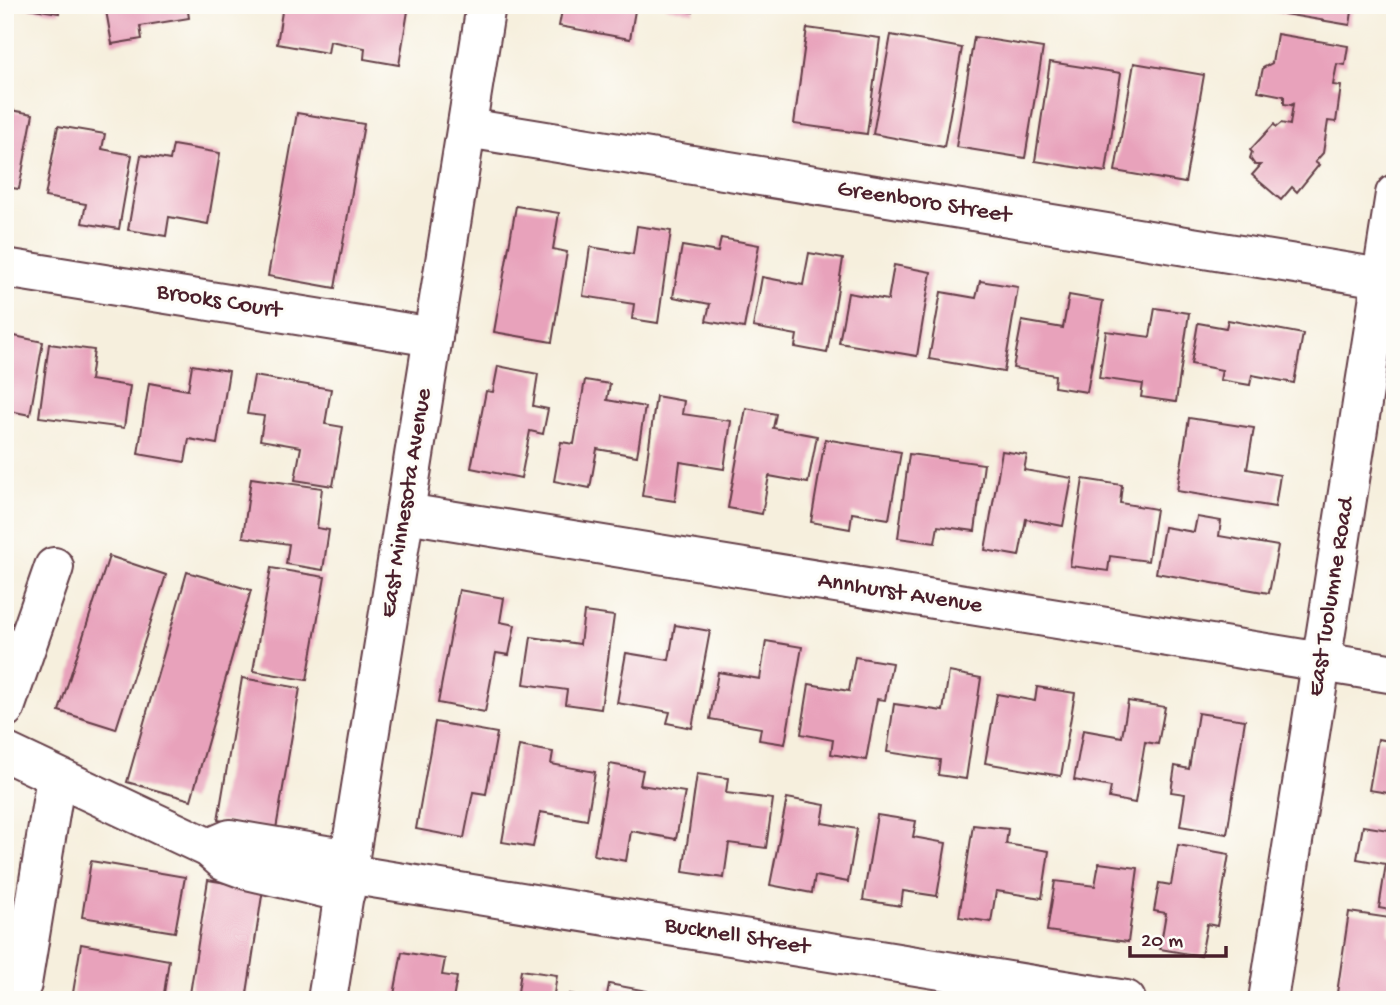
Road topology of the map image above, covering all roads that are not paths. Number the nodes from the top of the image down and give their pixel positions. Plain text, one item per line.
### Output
1 (486, 5) edge
2 (467, 128) junction
3 (1395, 194) edge
4 (5, 268) edge
5 (1381, 278) junction
6 (433, 337) junction
7 (406, 513) junction
8 (54, 567) dead end
9 (1322, 664) junction
10 (1395, 674) edge
11 (5, 708) edge
12 (5, 752) edge
13 (56, 777) junction
14 (348, 875) junction
15 (22, 984) dead end
16 (327, 1000) edge
17 (1126, 1000) edge
18 (1268, 1000) edge

1 - 2 street, East Minnesota Avenue
2 - 5 street, Greenboro Street
2 - 6 street, East Minnesota Avenue
3 - 5 street, East Tuolumne Road
4 - 6 street, Brooks Court
5 - 9 street, East Tuolumne Road
6 - 7 street, East Minnesota Avenue
7 - 9 street, Annhurst Avenue
7 - 14 street, East Minnesota Avenue
8 - 11 street
9 - 10 street, Annhurst Avenue
9 - 18 street, East Tuolumne Road
12 - 13 street, Bucknell Street
13 - 14 street, Bucknell Street
13 - 15 street
14 - 16 street, East Minnesota Avenue
14 - 17 street, Bucknell Street

